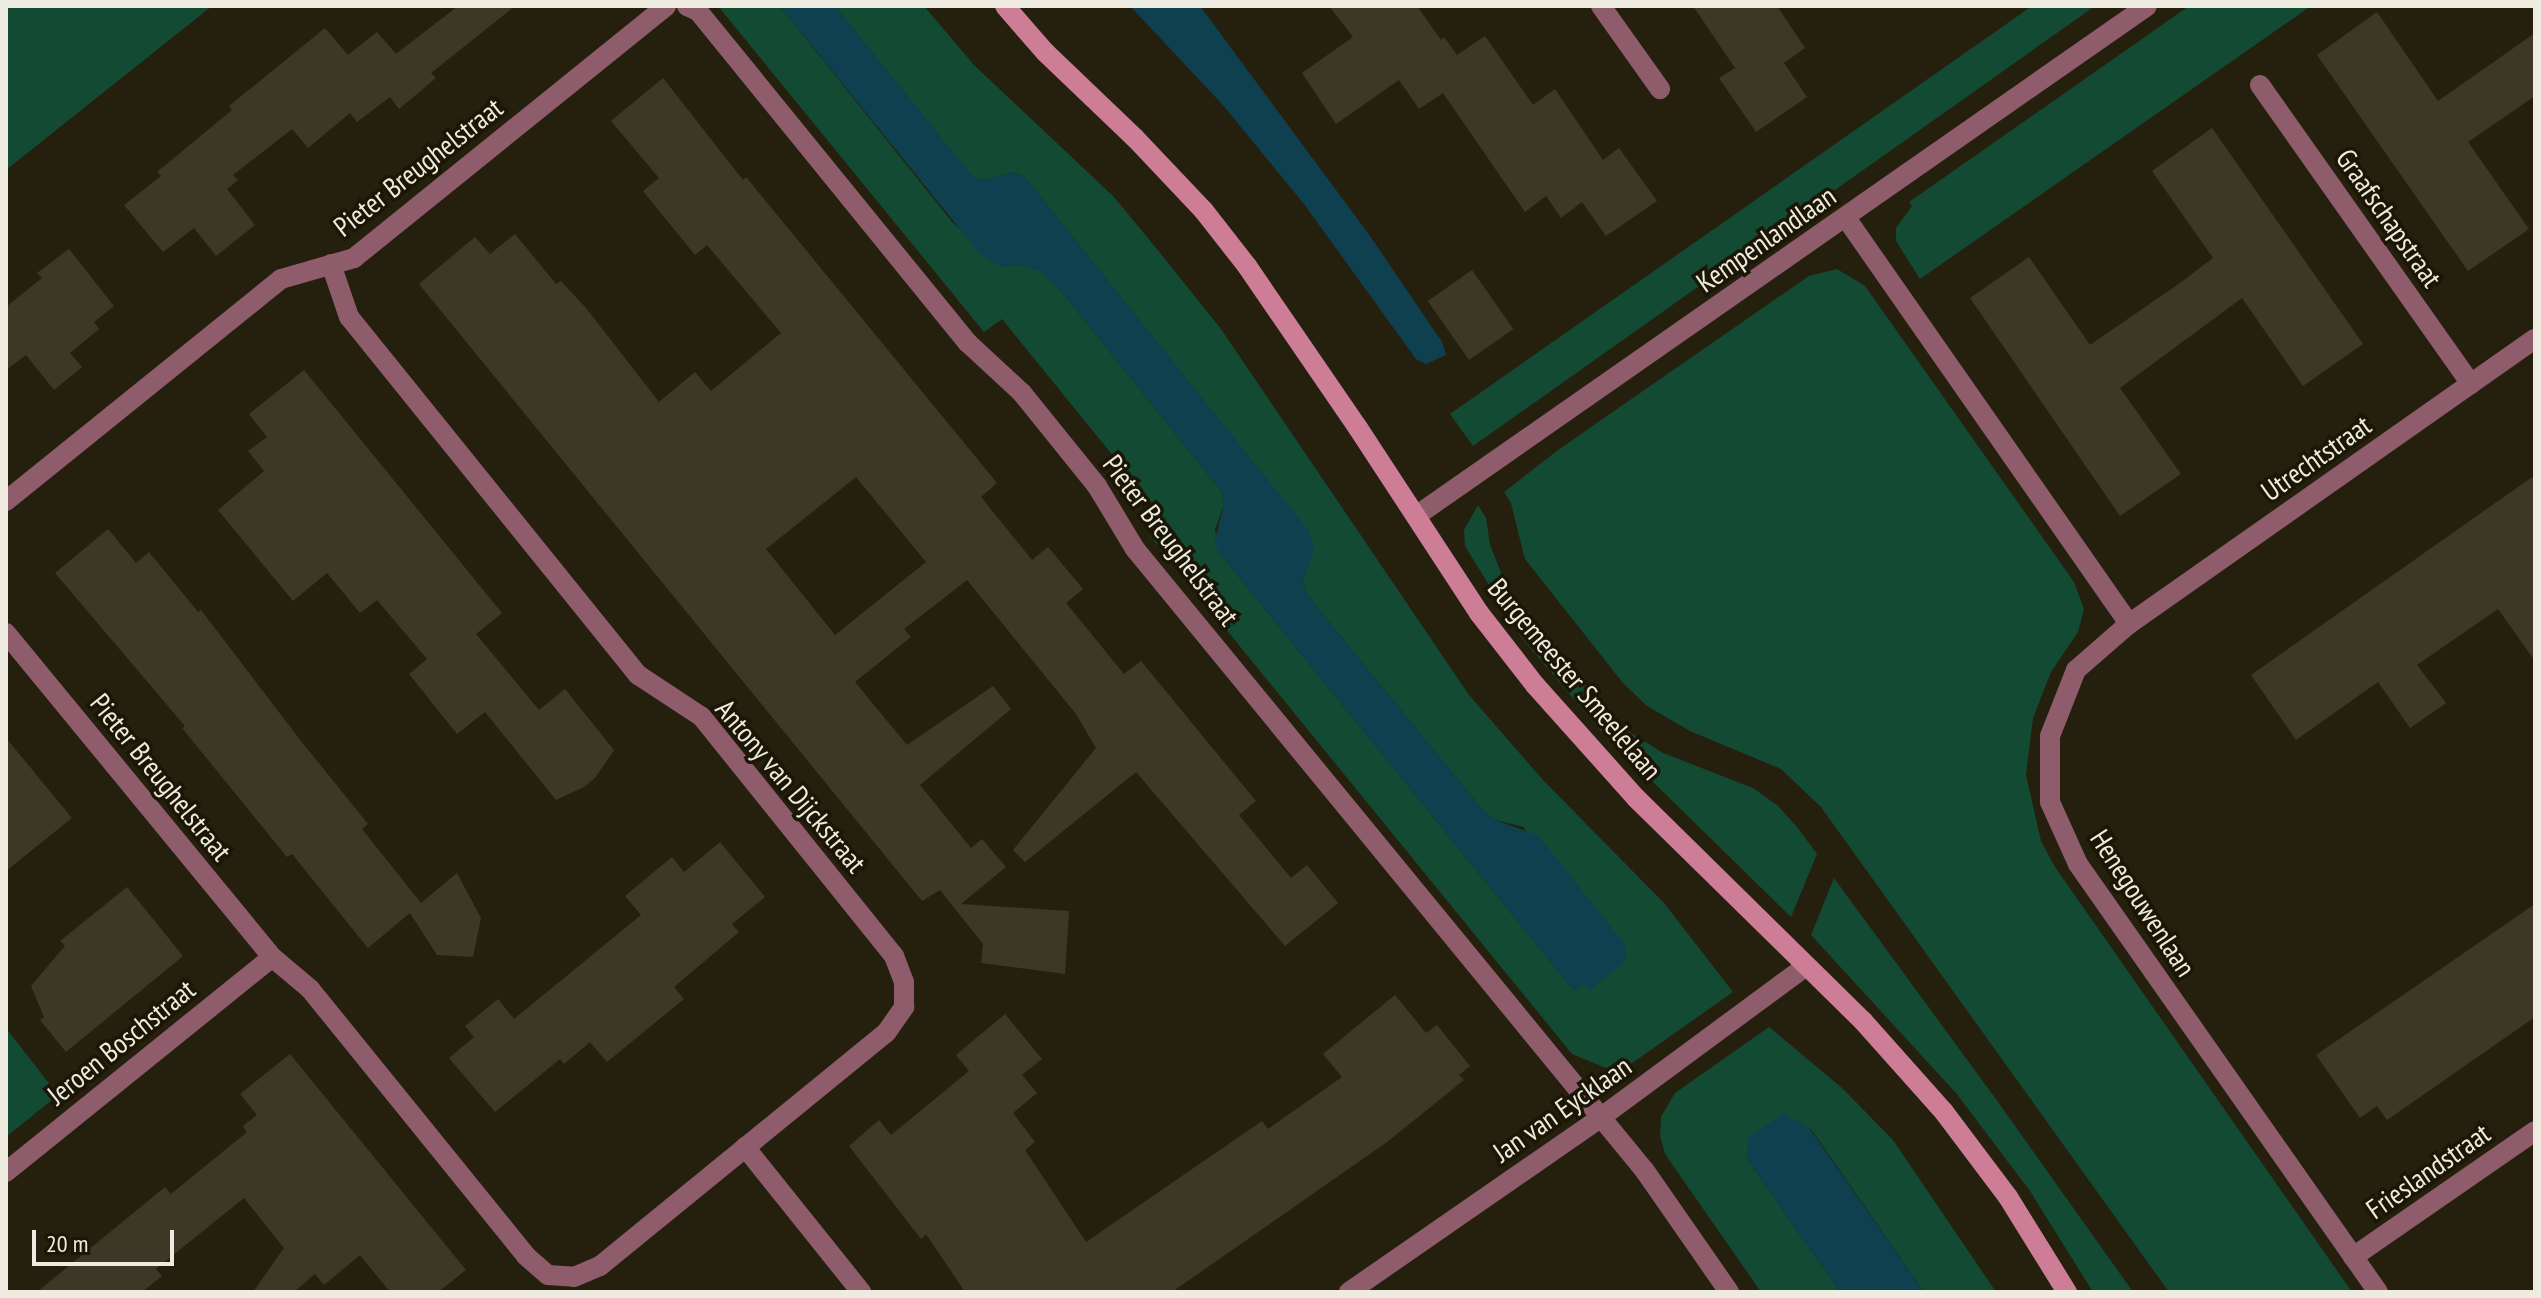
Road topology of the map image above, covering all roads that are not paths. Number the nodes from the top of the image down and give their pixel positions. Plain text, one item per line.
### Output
1 (666, 6) edge
2 (687, 6) edge
3 (1005, 6) edge
4 (1601, 6) edge
5 (2147, 6) edge
6 (2260, 85) dead end
7 (1660, 89) dead end
8 (1846, 218) junction
9 (331, 264) junction
10 (2535, 339) edge
11 (2471, 384) junction
12 (6, 501) edge
13 (1416, 516) junction
14 (2129, 624) junction
15 (6, 633) edge
16 (272, 957) junction
17 (1805, 967) junction
18 (1600, 1118) junction
19 (2535, 1131) edge
20 (745, 1147) junction
21 (6, 1172) edge
22 (2353, 1257) junction
23 (861, 1292) edge
24 (1349, 1292) edge
25 (1729, 1292) edge
26 (2067, 1292) edge
27 (2378, 1292) edge

1 - 9 street, Pieter Breughelstraat
2 - 18 street, Pieter Breughelstraat
3 - 13 street, Burgemeester Smeelelaan
4 - 7 street
5 - 8 street, Kempenlandlaan
6 - 11 street, Graafschapstraat
8 - 13 street, Kempenlandlaan
8 - 14 street
9 - 12 street, Pieter Breughelstraat
9 - 20 street, Antony van Dijckstraat
10 - 11 street, Utrechtstraat
11 - 14 street, Utrechtstraat
13 - 17 street, Burgemeester Smeelelaan
14 - 22 street, Henegouwenlaan
15 - 16 street, Pieter Breughelstraat
16 - 20 street, Antony van Dijckstraat
16 - 21 street, Jeroen Boschstraat
17 - 18 street, Jan van Eycklaan
17 - 26 street, Burgemeester Smeelelaan
18 - 24 street, Jan van Eycklaan
18 - 25 street, Pieter Breughelstraat
19 - 22 street, Frieslandstraat
20 - 23 street
22 - 27 street, Henegouwenlaan

